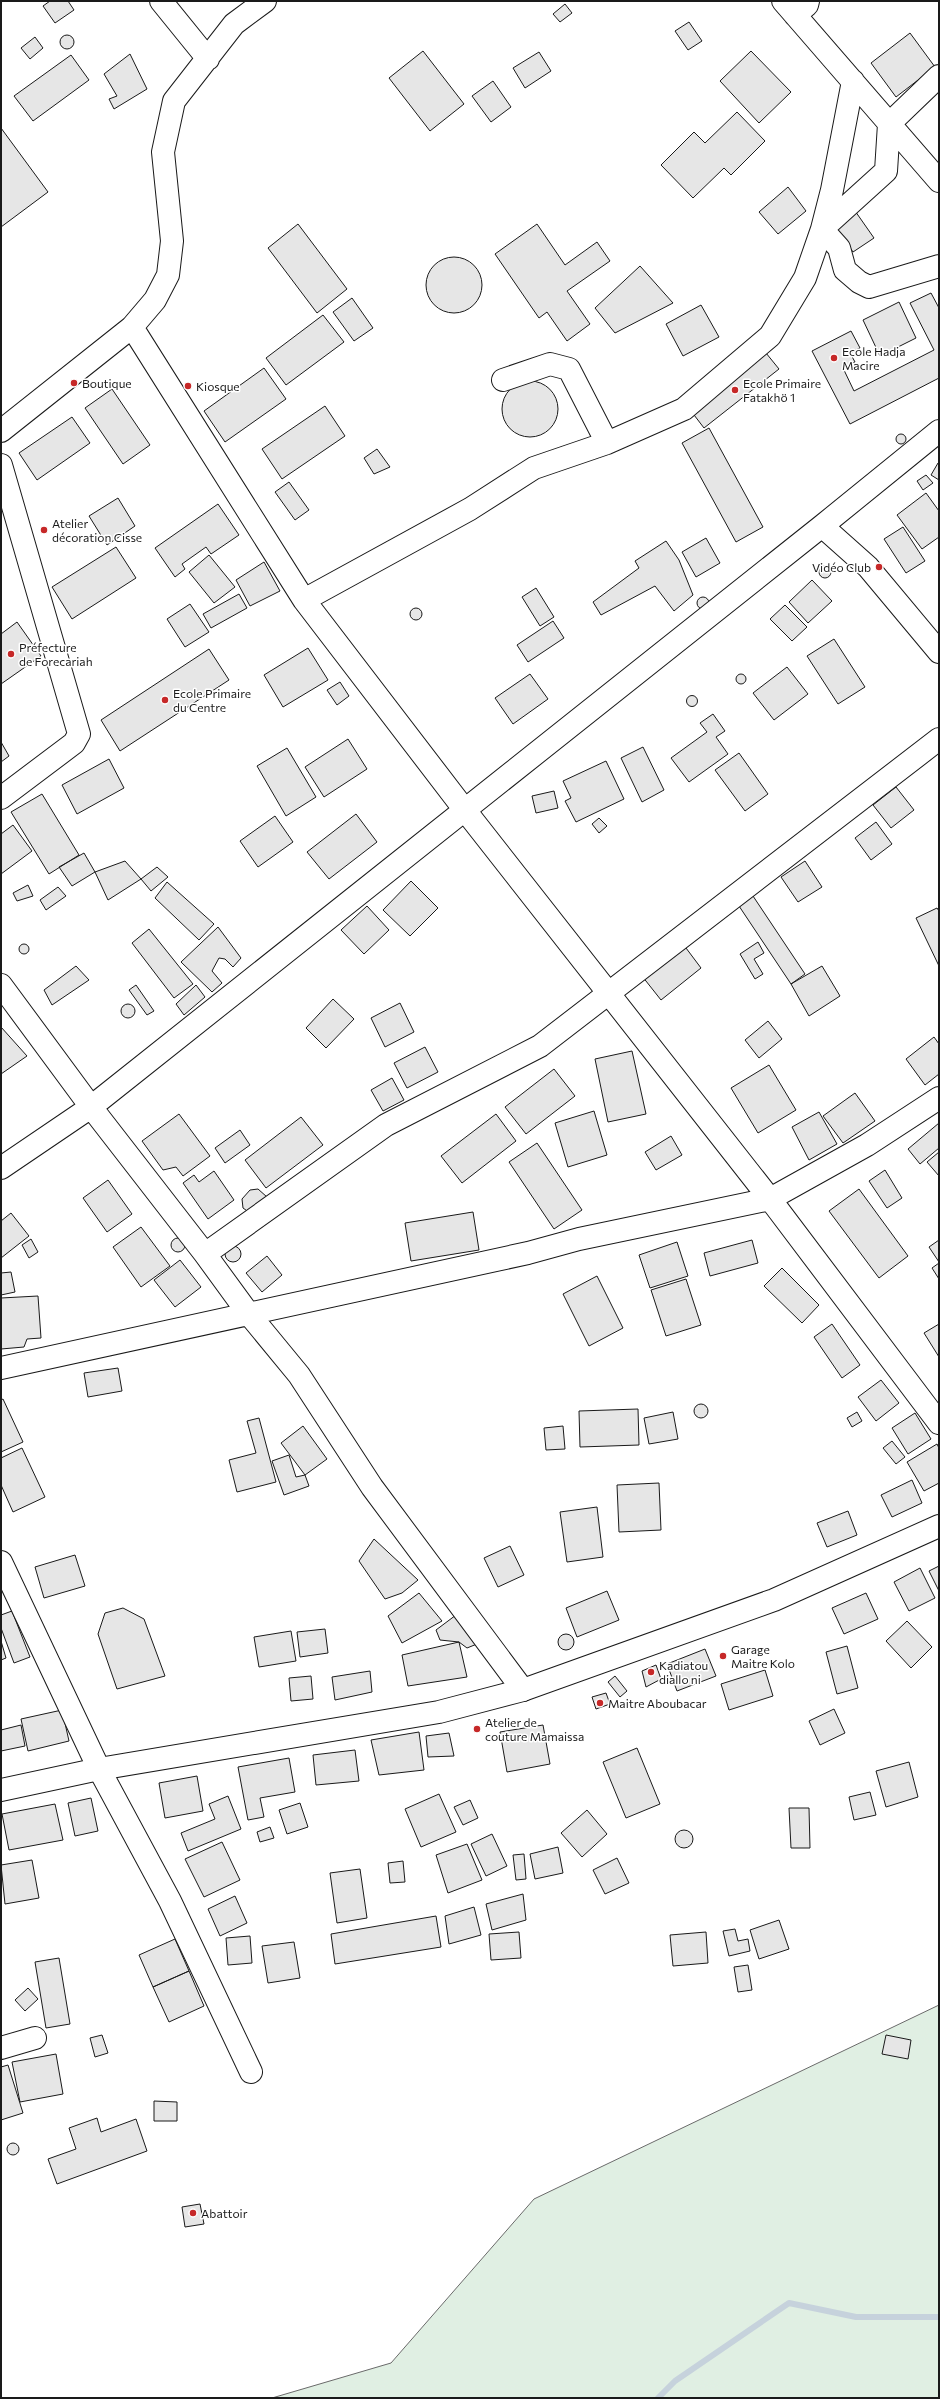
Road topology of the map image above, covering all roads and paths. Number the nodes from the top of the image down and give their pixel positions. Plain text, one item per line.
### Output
1 (161, 1) edge
2 (265, 1) edge
3 (795, 6) edge
4 (208, 59) junction
5 (939, 76) edge
6 (853, 82) junction
7 (889, 124) junction
8 (939, 181) edge
9 (822, 229) junction
10 (939, 266) edge
11 (132, 327) junction
12 (503, 380) dead end
13 (1, 431) edge
14 (939, 431) edge
15 (608, 443) junction
16 (1, 465) edge
17 (822, 526) junction
18 (304, 600) junction
19 (939, 652) edge
20 (939, 739) edge
21 (1, 798) edge
22 (464, 809) junction
23 (1, 985) edge
24 (609, 991) junction
25 (939, 1098) edge
26 (90, 1107) junction
27 (1, 1168) edge
28 (770, 1199) junction
29 (205, 1254) junction
30 (248, 1313) junction
31 (1, 1368) edge
32 (939, 1423) edge
33 (939, 1526) edge
34 (1, 1562) edge
35 (523, 1690) junction
36 (98, 1769) junction
37 (1, 1790) edge
38 (35, 2038) dead end
39 (1, 2048) edge
40 (251, 2072) dead end

1 - 4 main road
2 - 4 main road
3 - 6 main road
4 - 11 main road
5 - 7 main road
6 - 7 main road
6 - 9 main road
7 - 8 main road
7 - 9 main road
9 - 10 main road
9 - 15 main road
11 - 13 main road
11 - 18 main road
12 - 15 main road
14 - 17 main road
15 - 18 main road
16 - 21 main road
17 - 19 main road
17 - 22 main road
18 - 22 main road
20 - 24 main road
22 - 24 main road
22 - 26 main road
23 - 26 main road
24 - 28 main road
24 - 29 main road
25 - 28 main road
26 - 27 main road
26 - 29 main road
28 - 30 main road
28 - 32 main road
29 - 30 main road
30 - 31 main road
30 - 35 main road
33 - 35 main road
34 - 36 main road
35 - 36 main road
36 - 37 main road
36 - 40 main road
38 - 39 main road

